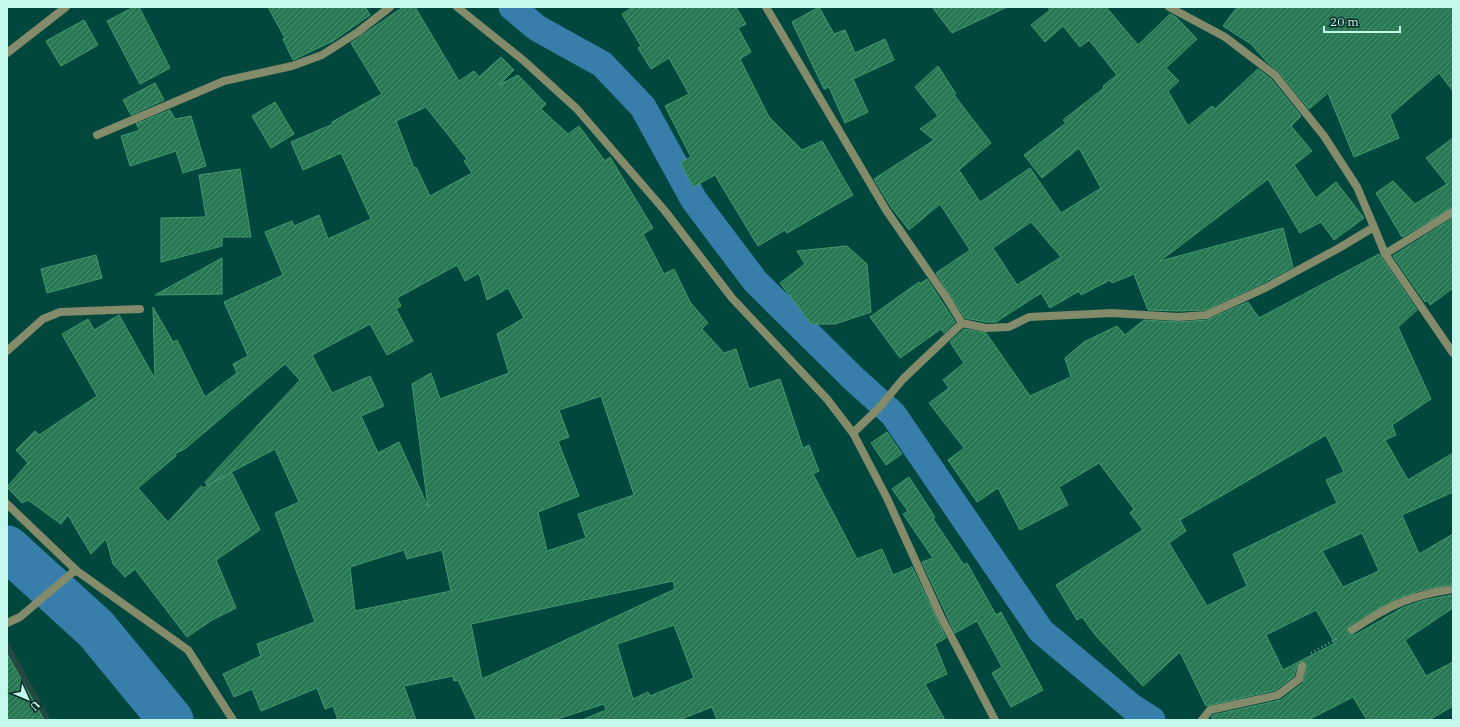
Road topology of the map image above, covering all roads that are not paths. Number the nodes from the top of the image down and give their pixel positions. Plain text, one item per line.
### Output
1 (66, 7) edge
2 (390, 7) edge
3 (457, 7) edge
4 (766, 7) edge
5 (1169, 7) edge
6 (7, 53) edge
7 (97, 135) dead end
8 (1453, 212) edge
9 (1374, 227) junction
10 (1384, 254) junction
11 (140, 309) dead end
12 (962, 323) junction
13 (7, 351) edge
14 (1453, 353) edge
15 (853, 433) junction
16 (7, 504) edge
17 (75, 572) junction
18 (1453, 589) edge
19 (7, 623) edge
20 (1352, 630) road end
21 (1302, 666) road end
22 (233, 720) edge
23 (995, 720) edge
24 (1202, 720) edge

1 - 6 street
2 - 7 street
3 - 15 street
4 - 12 street
5 - 9 street
8 - 10 street
9 - 10 street
9 - 12 street
10 - 14 street
11 - 13 street
12 - 15 street
15 - 23 street
16 - 17 street
17 - 19 street
17 - 22 street
18 - 20 street
21 - 24 street

